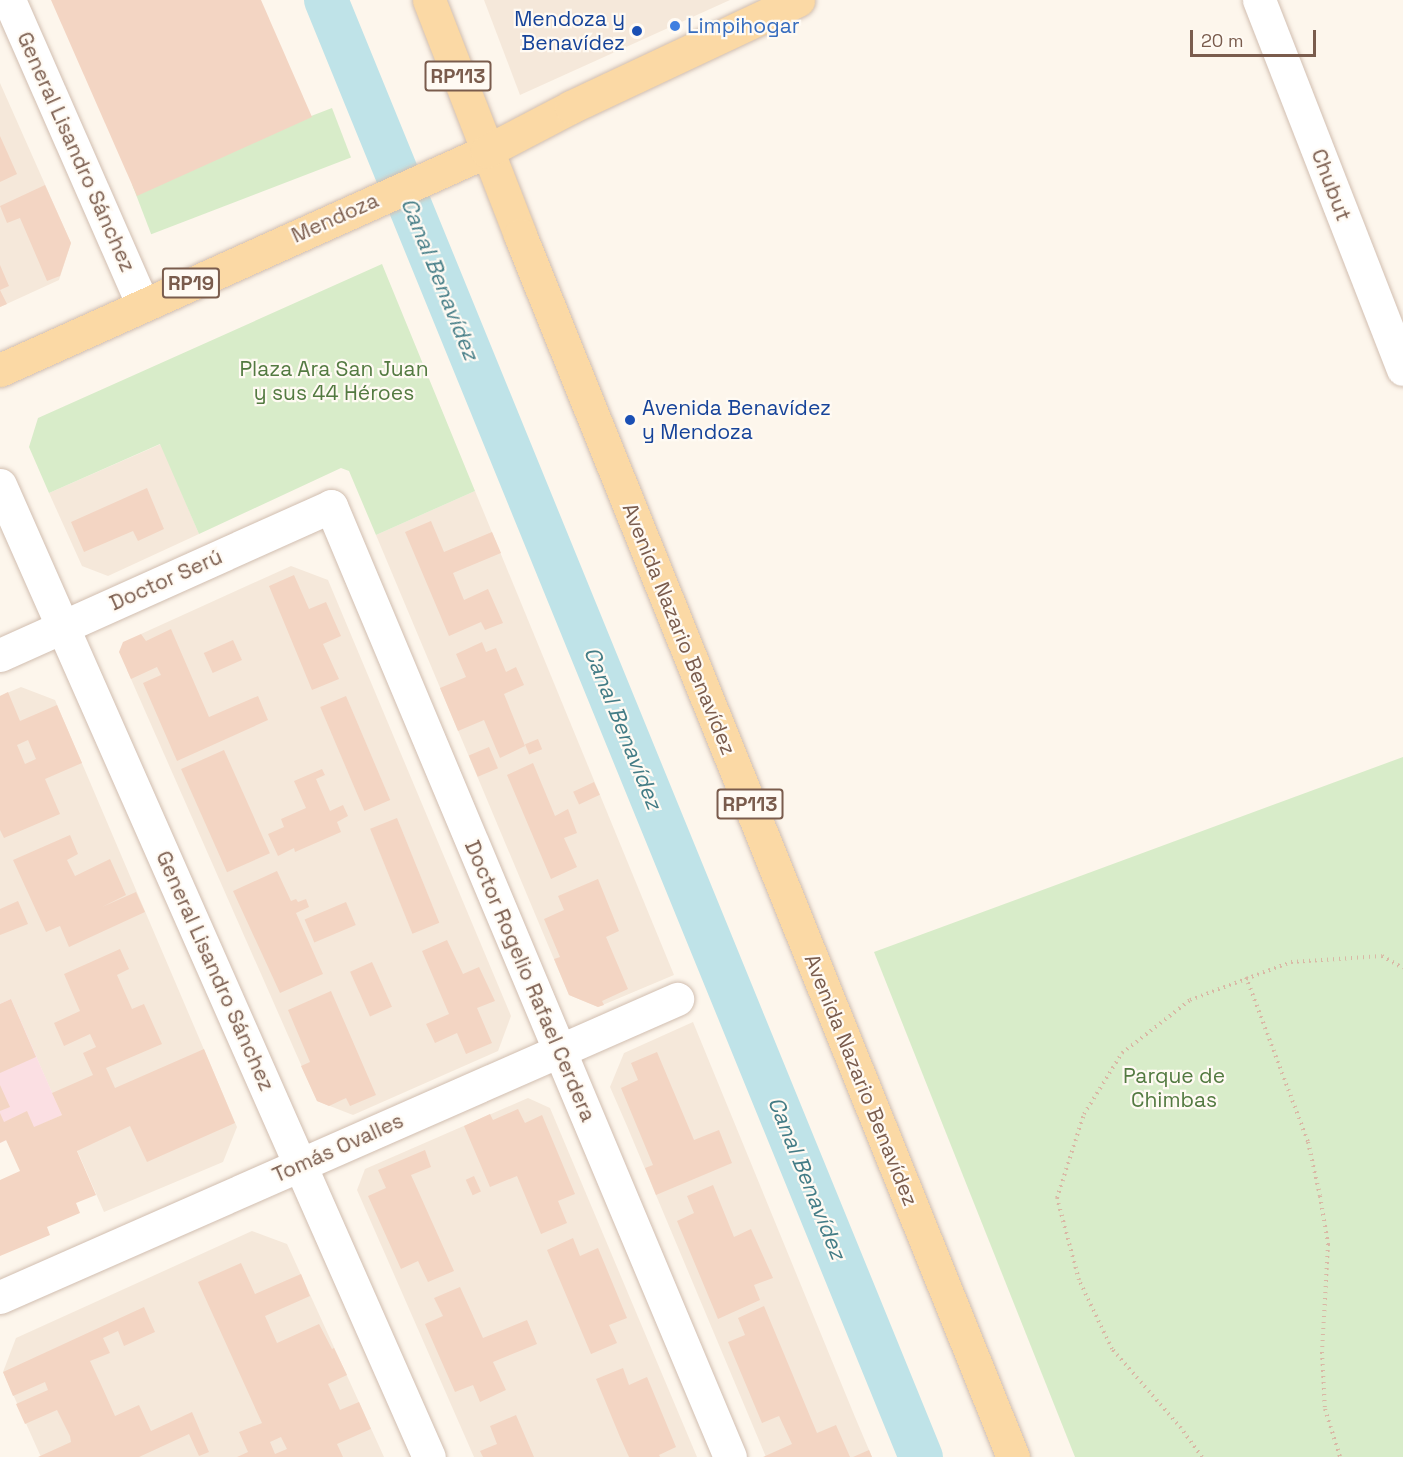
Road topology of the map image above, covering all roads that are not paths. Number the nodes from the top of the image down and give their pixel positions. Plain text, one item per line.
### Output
1 (9, 0) edge
2 (429, 0) edge
3 (798, 0) edge
4 (1259, 0) edge
5 (487, 152) junction
6 (143, 305) junction
7 (1403, 369) edge
8 (0, 370) edge
9 (0, 485) edge
10 (331, 506) joint
11 (63, 627) junction
12 (0, 655) edge
13 (677, 999) dead end
14 (560, 1051) junction
15 (300, 1165) junction
16 (0, 1297) edge
17 (429, 1457) edge
18 (730, 1457) edge
19 (1013, 1457) edge

1 - 6 street, General Lisandro Sánchez
2 - 5 main road, Avenida Nazario Benavídez / RP113
3 - 5 main road, Mendoza / RP19
4 - 7 street, Chubut
5 - 6 main road, Mendoza / RP19
5 - 19 main road, Avenida Nazario Benavídez / RP113
6 - 8 main road, Mendoza / RP19
9 - 11 street, General Lisandro Sánchez
10 - 11 street, Doctor Serú
10 - 14 street, Doctor Rogelio Rafael Cerdera
11 - 12 street, Doctor Serú
11 - 15 street, General Lisandro Sánchez
13 - 14 street, Tomás Ovalles
14 - 15 street, Tomás Ovalles
14 - 18 street, Doctor Rogelio Rafael Cerdera
15 - 16 street, Tomás Ovalles
15 - 17 street, General Lisandro Sánchez

